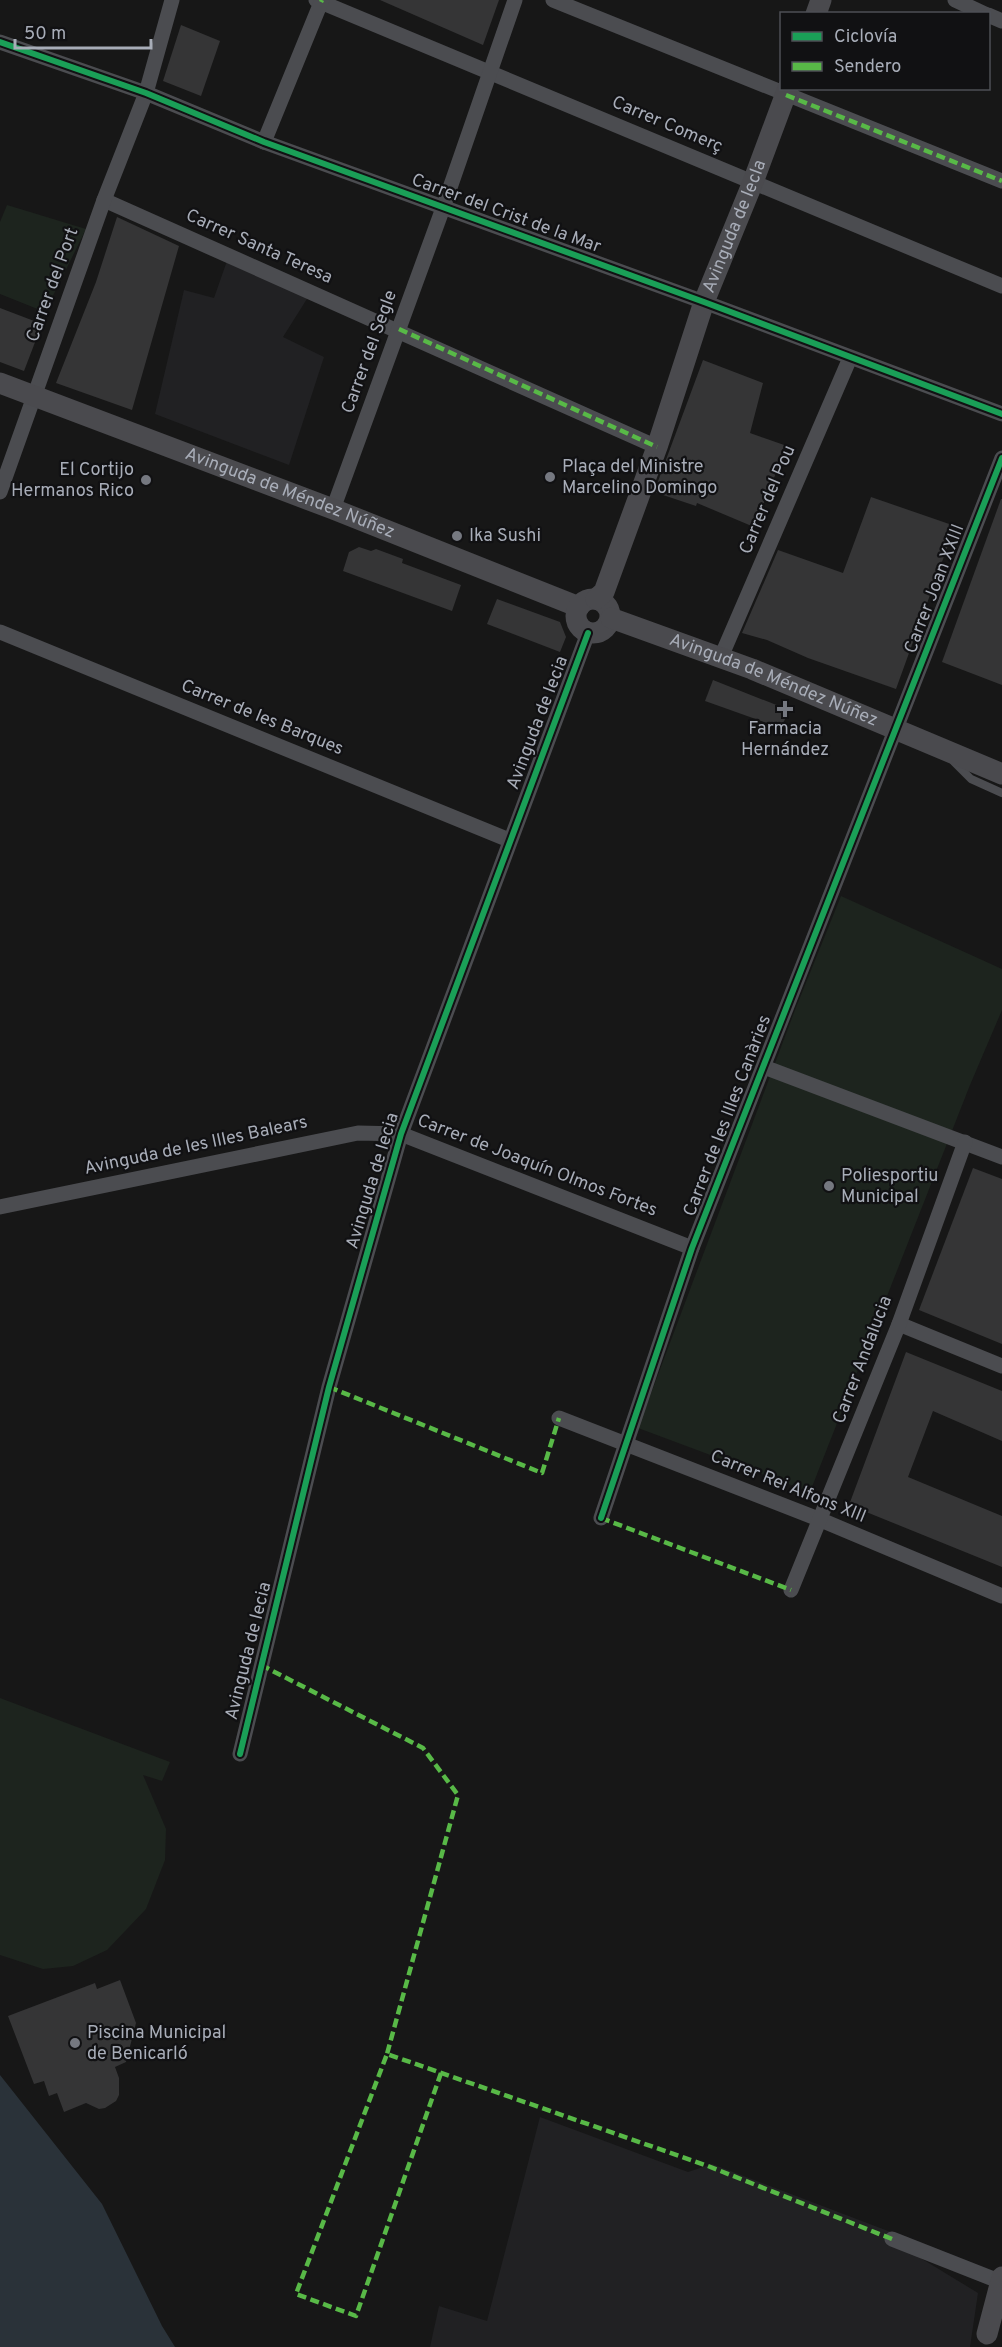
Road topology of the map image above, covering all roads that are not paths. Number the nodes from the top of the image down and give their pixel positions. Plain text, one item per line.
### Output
1 (171, 0) edge
2 (515, 0) edge
3 (553, 0) edge
4 (955, 0) edge
5 (320, 1) edge
6 (982, 12) edge
7 (0, 42) edge
8 (489, 72) junction
9 (780, 89) edge
10 (787, 92) edge
11 (146, 93) junction
12 (264, 142) junction
13 (1002, 181) edge
14 (753, 182) junction
15 (104, 200) junction
16 (443, 208) junction
17 (1002, 286) edge
18 (704, 302) junction
19 (399, 329) junction
20 (850, 358) junction
21 (0, 383) edge
22 (34, 395) junction
23 (1002, 414) edge
24 (657, 447) junction
25 (1002, 458) edge
26 (0, 492) edge
27 (333, 509) junction
28 (587, 603) junction
29 (611, 618) junction
30 (0, 632) edge
31 (588, 633) junction
32 (721, 657) junction
33 (896, 730) junction
34 (946, 751) junction
35 (1002, 774) edge
36 (1002, 793) edge
37 (509, 840) junction
38 (764, 1067) junction
39 (401, 1134) junction
40 (965, 1142) junction
41 (1002, 1157) edge
42 (0, 1207) edge
43 (692, 1248) junction
44 (899, 1324) junction
45 (1002, 1366) edge
46 (559, 1418) dead end
47 (627, 1444) junction
48 (601, 1518) dead end
49 (821, 1520) junction
50 (791, 1590) dead end
51 (1002, 1596) edge
52 (240, 1754) dead end
53 (892, 2239) dead end
54 (1002, 2280) edge
55 (990, 2334) edge

1 - 11 street, Carrer del Port
2 - 8 street, Carrer del Segle
3 - 9 street
4 - 6 street
5 - 8 street, Carrer Comerç
5 - 12 street
7 - 11 street, Carrer del Crist de la Mar
8 - 14 street, Carrer Comerç
8 - 16 street, Carrer del Segle
10 - 13 street
10 - 14 street, Avinguda de lecla
11 - 12 street, Carrer del Crist de la Mar
11 - 15 street, Carrer del Port
12 - 16 street, Carrer del Crist de la Mar
14 - 17 street, Carrer Comerç
14 - 18 street, Avinguda de lecla
15 - 19 street, Carrer Santa Teresa
15 - 22 street, Carrer del Port
16 - 18 street, Carrer del Crist de la Mar
16 - 19 street, Carrer del Segle
18 - 20 street, Carrer del Crist de la Mar
18 - 24 street, Avinguda de lecla
19 - 24 street
19 - 27 street, Carrer del Segle
20 - 23 street, Carrer del Crist de la Mar
20 - 32 street, Carrer del Pou
21 - 22 street, Avinguda de Méndez Núñez
22 - 26 street, Carrer del Port
22 - 27 street, Avinguda de Méndez Núñez
24 - 28 street, Avinguda de lecla
25 - 33 street, Carrer Joan XXIII
27 - 28 street, Avinguda de Méndez Núñez
28 - 29 street
28 - 31 street
29 - 31 street
29 - 32 street, Avinguda de Méndez Núñez
30 - 37 street, Carrer de les Barques
31 - 37 street, Avinguda de lecia
32 - 33 street, Avinguda de Méndez Núñez
33 - 34 street, Avinguda de Méndez Núñez
33 - 38 street, Carrer de les Illes Canàries
34 - 35 street, Avinguda de Méndez Núñez
34 - 36 lane
37 - 39 street, Avinguda de lecia
38 - 40 street
38 - 43 street, Carrer de les Illes Canàries
39 - 42 street, Avinguda de les Illes Balears
39 - 43 street, Carrer de Joaquín Olmos Fortes
39 - 52 street, Avinguda de lecia
40 - 41 street
40 - 44 street, Carrer Andalucia
43 - 47 street, Carrer de les Illes Canàries
44 - 45 street
44 - 49 street, Carrer Andalucia
46 - 47 street, Carrer Rei Alfons XIII
47 - 48 street, Carrer de les Illes Canàries
47 - 49 street, Carrer Rei Alfons XIII
49 - 50 street, Carrer Andalucia
49 - 51 street, Carrer Rei Alfons XIII
53 - 54 street
54 - 55 street

